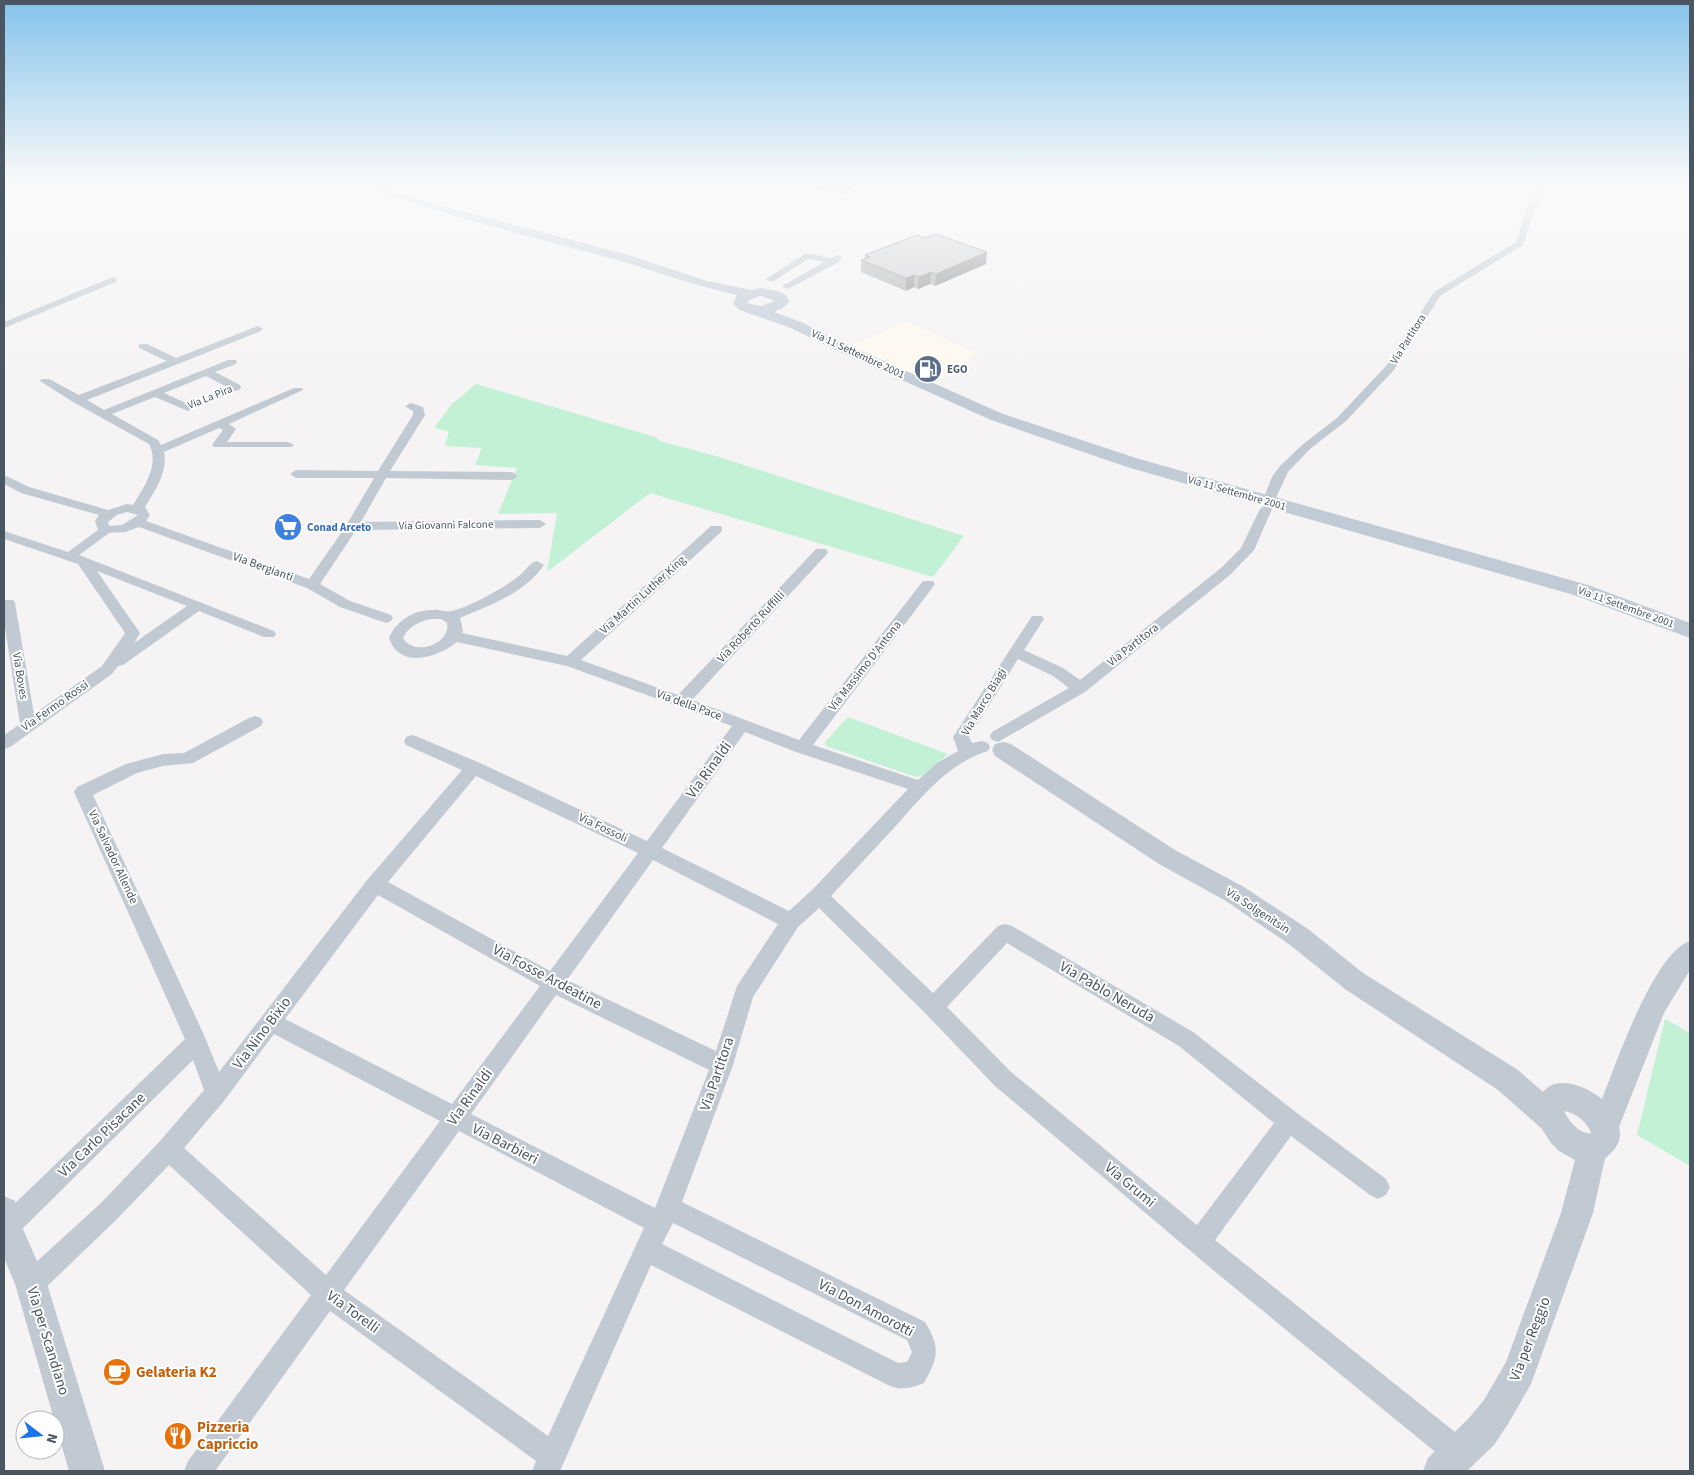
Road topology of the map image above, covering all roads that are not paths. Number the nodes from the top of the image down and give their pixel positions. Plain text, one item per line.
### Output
1 (601, 252) edge
2 (1507, 252) edge
3 (784, 271) junction
4 (801, 277) junction
5 (771, 279) dead end
6 (113, 280) dead end
7 (777, 295) junction
8 (746, 297) junction
9 (755, 310) junction
10 (4, 325) edge
11 (796, 325) junction
12 (258, 329) dead end
13 (143, 346) dead end
14 (175, 361) junction
15 (232, 362) dead end
16 (206, 372) junction
17 (44, 381) dead end
18 (298, 390) dead end
19 (156, 392) junction
20 (77, 400) junction
21 (411, 406) dead end
22 (103, 414) junction
23 (219, 424) junction
24 (288, 445) dead end
25 (160, 450) junction
26 (296, 474) dead end
27 (382, 475) junction
28 (512, 476) dead end
29 (4, 479) edge
30 (1267, 506) junction
31 (138, 508) junction
32 (108, 514) junction
33 (138, 522) junction
34 (540, 524) dead end
35 (352, 526) junction
36 (107, 529) junction
37 (716, 529) dead end
38 (4, 535) edge
39 (821, 552) dead end
40 (77, 558) junction
41 (537, 565) dead end
42 (928, 584) dead end
43 (312, 585) junction
44 (4, 604) edge
45 (198, 605) junction
46 (450, 618) junction
47 (1037, 619) dead end
48 (409, 622) junction
49 (1690, 631) edge
50 (269, 634) dead end
51 (454, 636) junction
52 (1015, 652) junction
53 (570, 662) junction
54 (107, 670) junction
55 (1080, 688) junction
56 (681, 702) junction
57 (255, 722) dead end
58 (28, 724) junction
59 (742, 724) junction
60 (412, 741) dead end
61 (4, 743) edge
62 (987, 747) junction
63 (802, 748) junction
64 (474, 767) junction
65 (920, 787) junction
66 (651, 850) junction
67 (375, 884) junction
68 (819, 896) junction
69 (791, 921) junction
70 (1690, 952) edge
71 (553, 983) junction
72 (933, 1007) junction
73 (271, 1022) junction
74 (197, 1042) junction
75 (722, 1065) junction
76 (216, 1093) junction
77 (455, 1118) junction
78 (1289, 1121) junction
79 (1576, 1122) junction
80 (168, 1149) junction
81 (1378, 1187) dead end
82 (664, 1215) junction
83 (5, 1220) edge
84 (1199, 1242) junction
85 (646, 1248) junction
86 (31, 1284) junction
87 (328, 1294) junction
88 (1451, 1463) edge
89 (549, 1464) edge
90 (87, 1471) edge
91 (198, 1471) edge

1 - 8 main road, Via 11 Settembre 2001
2 - 30 street, Via Partitora
3 - 4 street
3 - 4 street
3 - 5 street
4 - 7 street
6 - 10 street
7 - 8 main road
7 - 9 main road
7 - 11 main road, Via 11 Settembre 2001
8 - 9 main road, Via 11 Settembre 2001
9 - 11 main road, Via 11 Settembre 2001
11 - 30 main road, Via 11 Settembre 2001
12 - 14 street
13 - 14 street
14 - 20 street
15 - 16 street, Via La Pira
16 - 19 street, Via La Pira
16 - 19 street, Via La Pira
17 - 20 street
18 - 23 street
19 - 22 street, Via La Pira
20 - 22 street
21 - 27 street
22 - 25 street
23 - 24 street
23 - 25 street
25 - 31 street
26 - 27 street
27 - 28 street
27 - 35 street
29 - 32 street
30 - 49 main road, Via 11 Settembre 2001
30 - 55 street, Via Partitora
31 - 32 street
31 - 33 street
32 - 36 street
33 - 36 street
33 - 43 street, Via Bergianti
34 - 35 street, Via Giovanni Falcone
35 - 43 street
36 - 40 street
37 - 53 street, Via Martin Luther King
38 - 40 street
39 - 56 street, Via Roberto Ruffilli
40 - 45 street
40 - 54 street, Via Fermo Rossi
41 - 46 street, Via Bergianti
42 - 63 street, Via Massimo D'Antona
43 - 48 street, Via Bergianti
44 - 58 street, Via Boves
45 - 50 street
45 - 54 street, Via Fermo Rossi
46 - 48 street, Via Bergianti
46 - 51 street
47 - 52 street, Via Marco Biagi
48 - 51 street
51 - 53 street, Via della Pace
52 - 55 street
52 - 62 street, Via Marco Biagi
53 - 56 street, Via della Pace
54 - 58 street, Via Fermo Rossi
55 - 62 street, Via Partitora
56 - 59 street, Via della Pace
57 - 74 street, Via Salvador Allende
58 - 61 street, Via Fermo Rossi
59 - 63 street, Via della Pace
59 - 66 street, Via Rinaldi
60 - 64 street, Via Fossoli
62 - 65 street, Via Partitora
62 - 79 street, Via Solgenitsin
63 - 65 street, Via della Pace
64 - 66 street, Via Fossoli
64 - 67 street, Via Nino Bixio
65 - 68 street, Via Partitora
66 - 69 street, Via Fossoli
66 - 71 street, Via Rinaldi
67 - 71 street, Via Fosse Ardeatine
67 - 73 street, Via Nino Bixio
68 - 69 street, Via Partitora
68 - 72 street, Via Grumi
69 - 75 street, Via Partitora
70 - 79 street, Via per Reggio
71 - 75 street, Via Fosse Ardeatine
71 - 77 street, Via Rinaldi
72 - 78 street, Via Pablo Neruda
72 - 84 street, Via Grumi
73 - 76 street, Via Nino Bixio
73 - 77 street, Via Barbieri
74 - 76 street, Via Salvador Allende
74 - 83 street, Via Carlo Pisacane
75 - 82 street, Via Partitora
76 - 80 street, Via Nino Bixio
77 - 82 street, Via Barbieri
77 - 87 street, Via Rinaldi
78 - 81 street, Via Pablo Neruda
78 - 84 street
79 - 88 street, Via per Reggio
80 - 86 street, Via Nino Bixio
80 - 87 street, Via Torelli
82 - 85 street, Via Partitora
82 - 85 street, Via Don Amorotti
83 - 86 street, Via per Scandiano
84 - 88 street, Via Grumi
85 - 89 street, Via Partitora
86 - 90 street, Via per Scandiano
87 - 89 street, Via Torelli
87 - 91 street, Via Rinaldi

